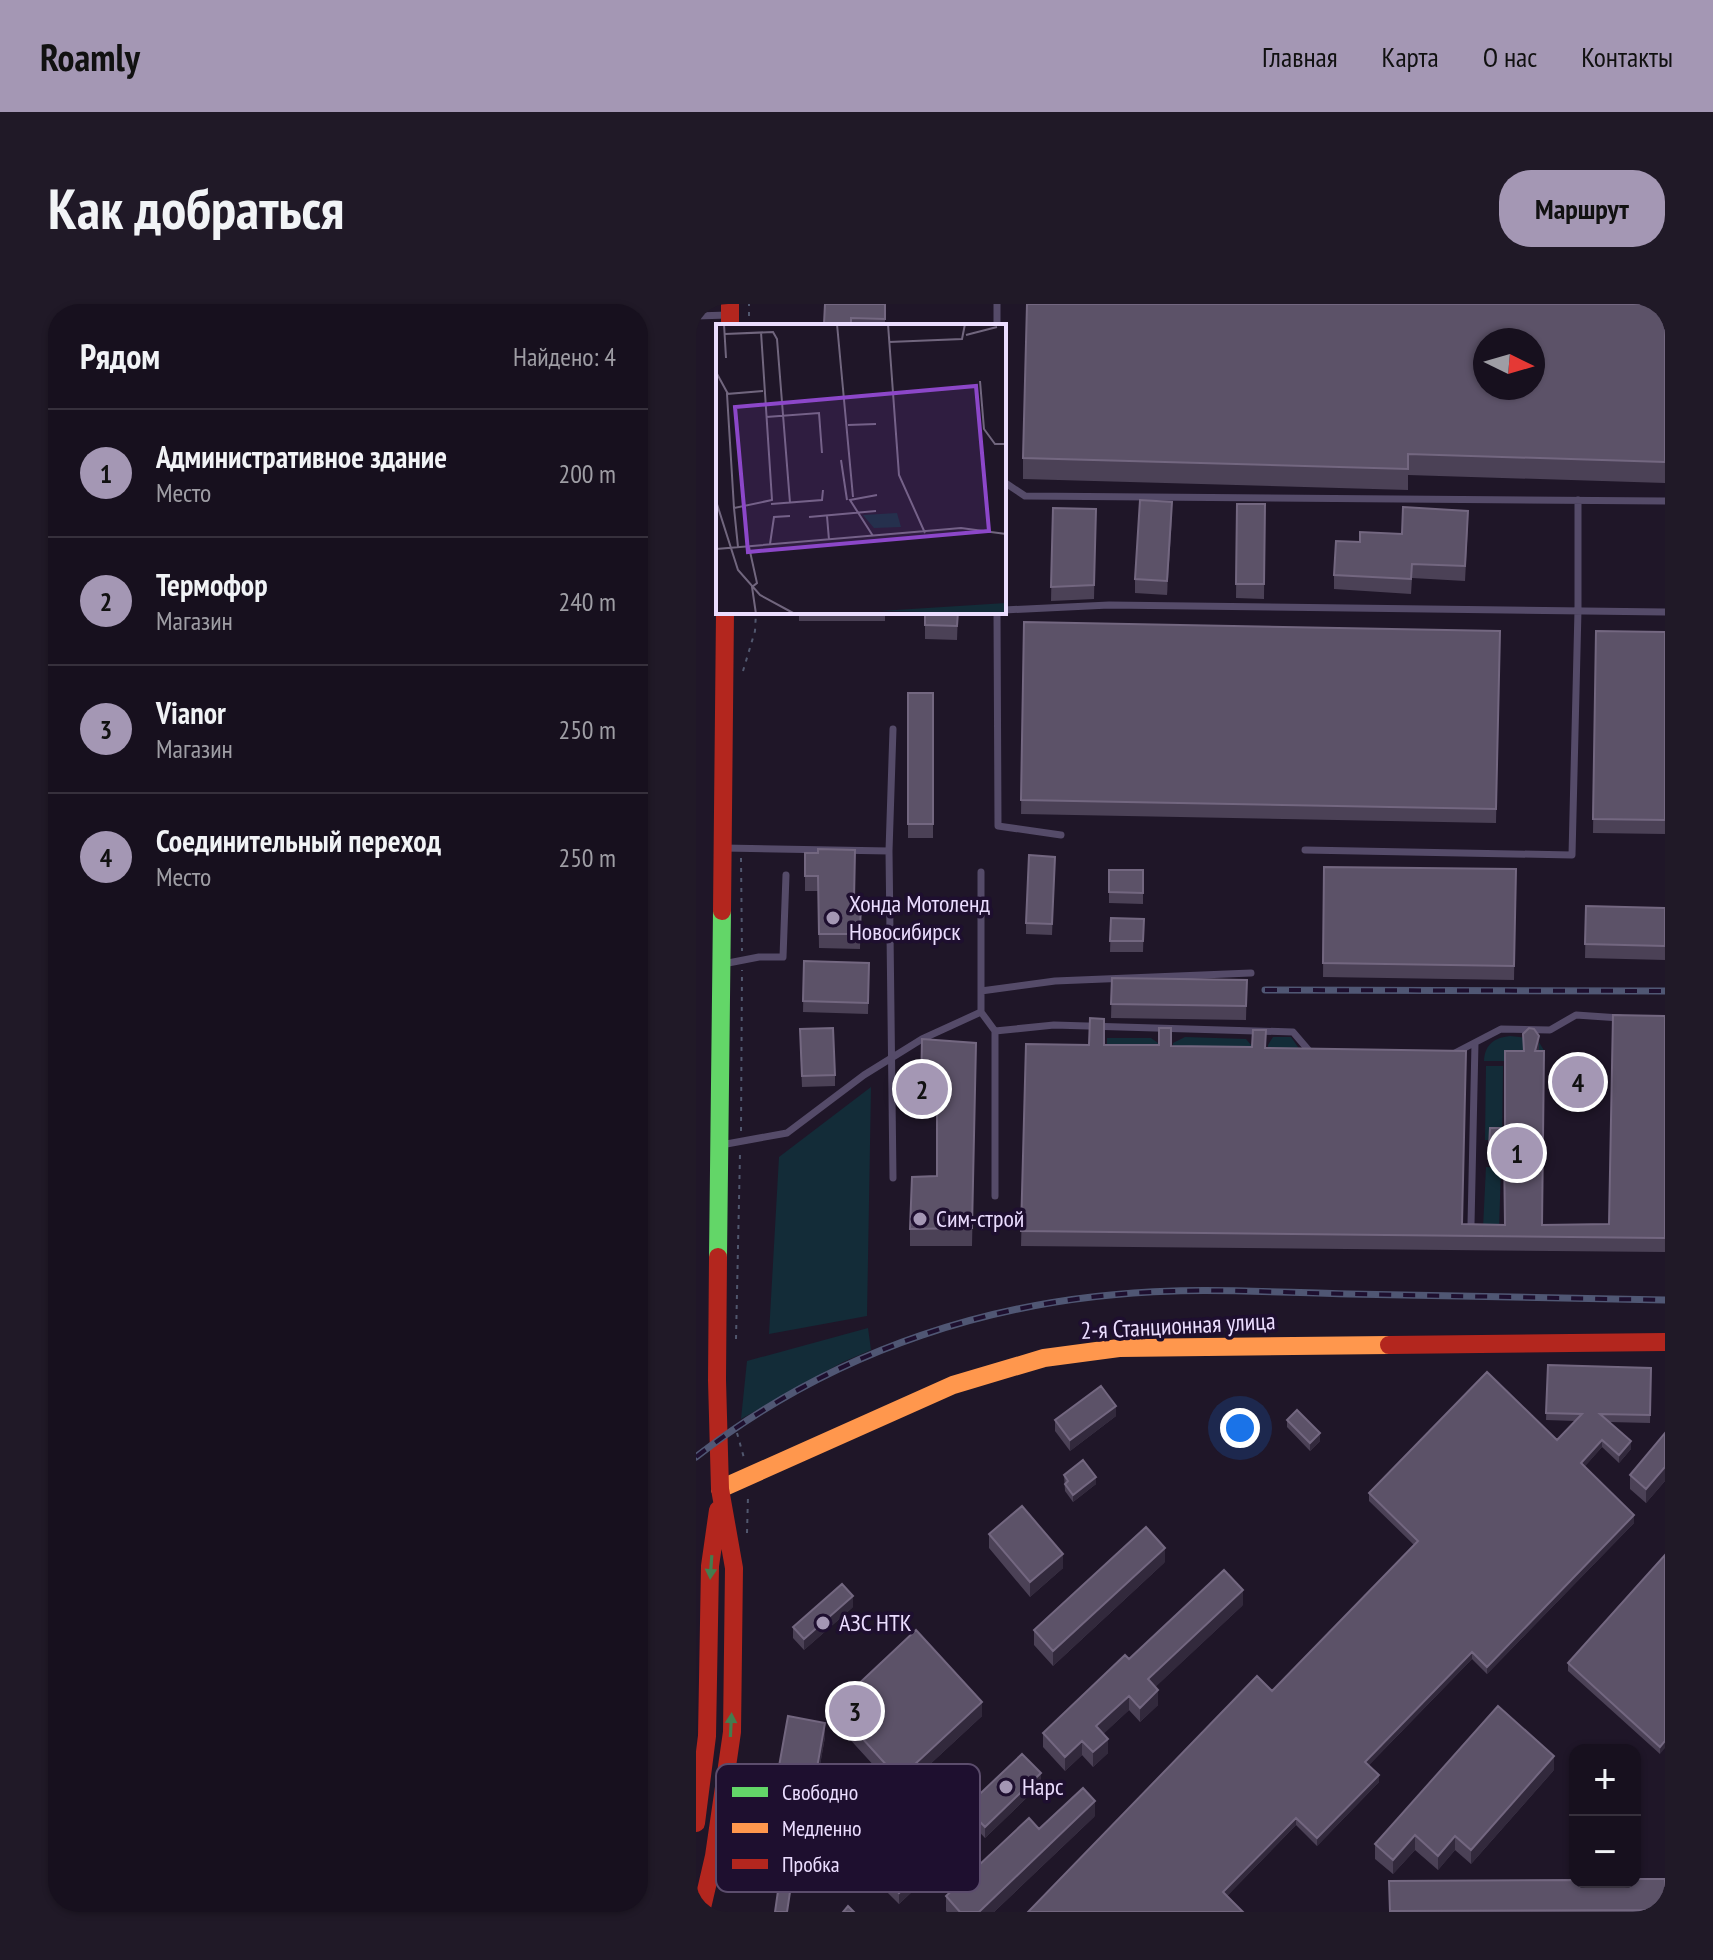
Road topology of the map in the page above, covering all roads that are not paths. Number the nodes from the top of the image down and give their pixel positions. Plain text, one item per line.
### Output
1 (730, 315) edge
2 (696, 316) edge
3 (1006, 483) edge
4 (1578, 500) junction
5 (1665, 501) edge
6 (1006, 610) edge
7 (1578, 610) junction
8 (1665, 612) edge
9 (725, 614) edge
10 (997, 614) edge
11 (893, 729) dead end
12 (1061, 835) dead end
13 (722, 848) junction
14 (1305, 850) dead end
15 (889, 851) junction
16 (981, 872) dead end
17 (786, 875) dead end
18 (721, 964) junction
19 (1251, 973) dead end
20 (981, 991) junction
21 (981, 1012) junction
22 (1635, 1019) edge
23 (995, 1031) junction
24 (1475, 1043) junction
25 (1326, 1053) edge
26 (1449, 1056) edge
27 (891, 1060) junction
28 (719, 1146) junction
29 (893, 1178) dead end
30 (995, 1196) dead end
31 (1471, 1224) edge
32 (1665, 1342) edge
33 (720, 1489) junction
34 (727, 1764) edge
35 (696, 1823) edge
36 (716, 1842) edge
37 (701, 1912) edge

1 - 2 lane
3 - 4 lane
4 - 5 lane
4 - 7 lane
6 - 7 lane
7 - 8 lane
7 - 14 lane
9 - 13 main road
10 - 12 lane
11 - 15 lane
13 - 15 lane
13 - 18 main road
15 - 27 lane
16 - 20 lane
17 - 18 lane
18 - 28 main road
19 - 20 lane
20 - 21 lane
21 - 23 lane
21 - 27 lane
22 - 24 lane
23 - 25 lane
23 - 30 lane
24 - 26 lane
24 - 31 lane
27 - 28 lane
27 - 29 lane
28 - 33 main road
32 - 33 main road, 2-я Станционная улица
34 -> 33 main road
33 -> 35 main road
37 -> 36 main road

